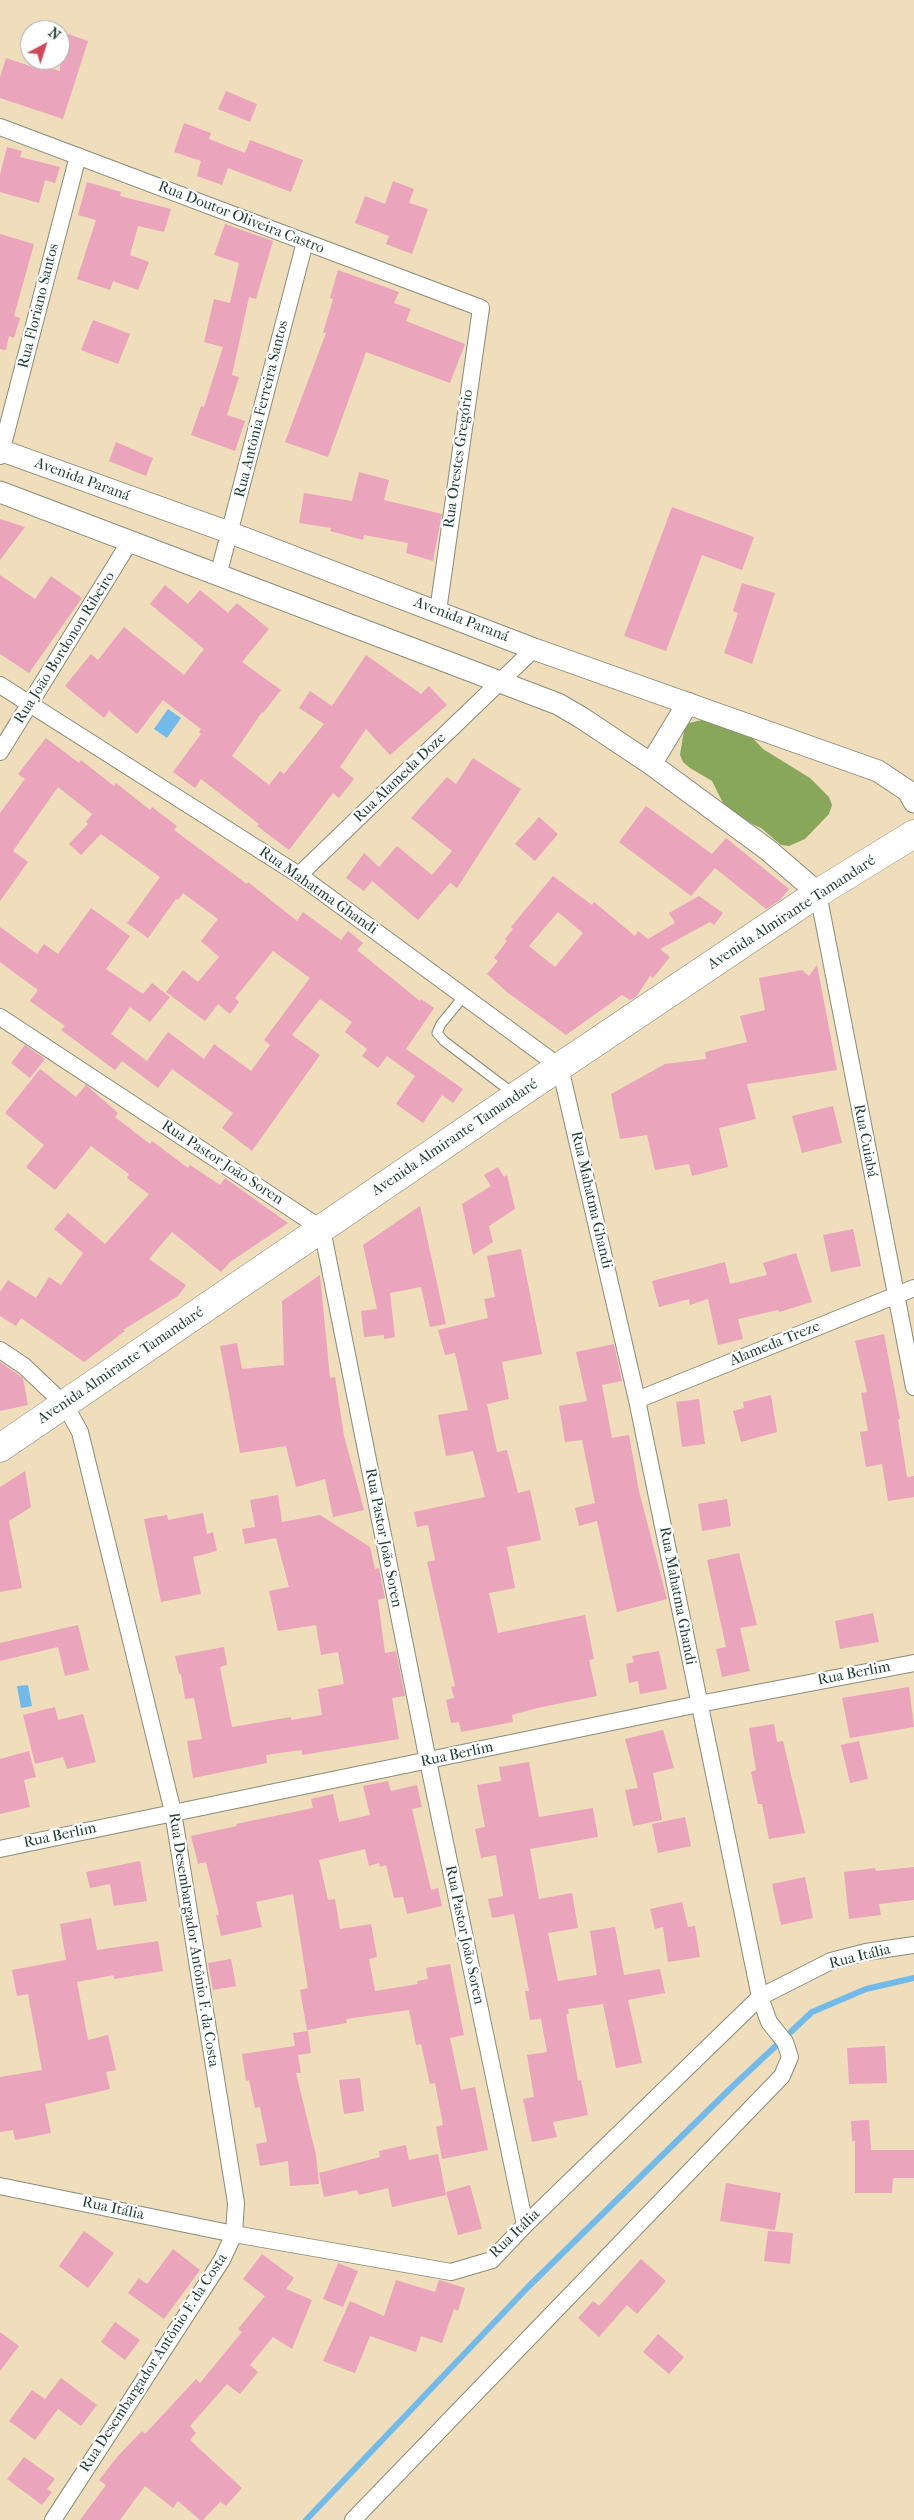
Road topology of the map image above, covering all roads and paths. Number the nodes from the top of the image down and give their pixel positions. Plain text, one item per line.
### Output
1 (0, 127) edge
2 (78, 156) junction
3 (305, 242) junction
4 (481, 308) joint
5 (1, 452) edge
6 (0, 492) edge
7 (231, 533) junction
8 (129, 543) junction
9 (218, 576) junction
10 (438, 610) junction
11 (534, 649) junction
12 (502, 682) junction
13 (0, 685) edge
14 (688, 703) junction
15 (31, 705) junction
16 (0, 752) edge
17 (650, 764) junction
18 (914, 802) edge
19 (914, 834) edge
20 (299, 875) junction
21 (818, 893) junction
22 (464, 996) junction
23 (0, 1017) edge
24 (560, 1067) junction
25 (516, 1096) junction
26 (322, 1229) junction
27 (914, 1288) edge
28 (895, 1296) junction
29 (0, 1350) edge
30 (914, 1387) edge
31 (637, 1400) junction
32 (65, 1405) junction
33 (0, 1448) edge
34 (914, 1663) edge
35 (699, 1704) junction
36 (428, 1762) junction
37 (173, 1812) junction
38 (0, 1848) edge
39 (914, 1945) edge
40 (760, 1997) junction
41 (0, 2186) edge
42 (525, 2224) junction
43 (234, 2234) junction
44 (53, 2520) edge
45 (352, 2520) edge

1 - 2 street, Rua Doutor Oliveira Castro
2 - 3 street, Rua Doutor Oliveira Castro
2 - 5 street, Rua Floriano Santos
3 - 4 street, Rua Doutor Oliveira Castro
3 - 7 street, Rua Antônia Ferreira Santos
4 - 10 street, Rua Orestes Gregório
5 - 7 street, Avenida Paraná
6 - 8 street
7 - 9 street, Rua Antônia Ferreira Santos
7 - 10 street, Avenida Paraná
8 - 9 street
8 - 15 street, Rua João Bordonon Ribeiro
9 - 12 street
10 - 11 street, Avenida Paraná
11 - 12 street, Rua Alameda Doze
11 - 14 street, Avenida Paraná
12 - 17 street
12 - 20 street, Rua Alameda Doze
13 - 15 street, Rua Mahatma Ghandi
14 - 17 street
14 - 18 street, Avenida Paraná
15 - 16 street, Rua João Bordonon Ribeiro
15 - 20 street, Rua Mahatma Ghandi
17 - 21 street
19 - 21 highway, Avenida Almirante Tamandaré
20 - 22 street, Rua Mahatma Ghandi
21 - 24 highway, Avenida Almirante Tamandaré
21 - 28 street, Rua Cuiabá
22 - 24 street, Rua Mahatma Ghandi
22 - 25 lane
23 - 26 street, Rua Pastor João Soren
24 - 25 highway, Avenida Almirante Tamandaré
24 - 31 street, Rua Mahatma Ghandi
25 - 26 highway, Avenida Almirante Tamandaré
26 - 32 highway, Avenida Almirante Tamandaré
26 - 36 street, Rua Pastor João Soren
27 - 28 street, Alameda Treze
28 - 30 street, Rua Cuiabá
28 - 31 street, Alameda Treze
29 - 32 street, Rua Desembargador Antônio F. da Costa
31 - 35 street, Rua Mahatma Ghandi
32 - 33 highway, Avenida Almirante Tamandaré
32 - 37 street, Rua Desembargador Antônio F. da Costa
34 - 35 street, Rua Berlim
35 - 36 street, Rua Berlim
35 - 40 street, Rua Mahatma Ghandi
36 - 37 street, Rua Berlim
36 - 42 street, Rua Pastor João Soren
37 - 38 street, Rua Berlim
37 - 43 street, Rua Desembargador Antônio F. da Costa
39 - 40 street, Rua Itália
40 - 42 street, Rua Itália
40 - 45 street, Rua Mahatma Ghandi
41 - 43 street, Rua Itália
42 - 43 street, Rua Itália
43 - 44 street, Rua Desembargador Antônio F. da Costa

